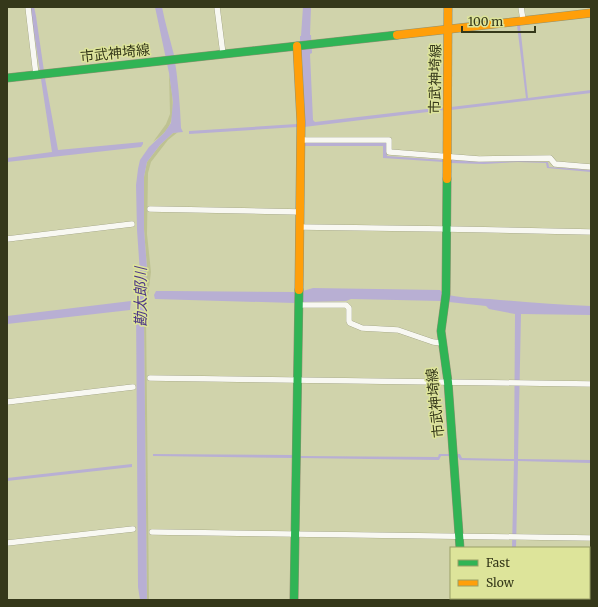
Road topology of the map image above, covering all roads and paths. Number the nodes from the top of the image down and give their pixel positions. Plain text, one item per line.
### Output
1 (28, 7) edge
2 (217, 7) edge
3 (448, 7) edge
4 (521, 7) edge
5 (591, 13) edge
6 (523, 20) junction
7 (448, 29) junction
8 (298, 46) junction
9 (223, 54) junction
10 (36, 75) junction
11 (7, 78) edge
12 (301, 140) junction
13 (447, 156) junction
14 (591, 167) edge
15 (150, 209) dead end
16 (300, 212) junction
17 (132, 224) dead end
18 (300, 227) junction
19 (446, 229) junction
20 (591, 232) edge
21 (7, 239) edge
22 (299, 300) junction
23 (442, 342) junction
24 (150, 378) dead end
25 (297, 380) junction
26 (448, 382) junction
27 (591, 384) edge
28 (133, 387) dead end
29 (7, 402) edge
30 (133, 529) dead end
31 (152, 532) dead end
32 (294, 534) junction
33 (460, 536) junction
34 (591, 538) edge
35 (7, 543) edge
36 (460, 547) edge
37 (294, 600) edge

1 - 10 street
2 - 9 street
3 - 7 main road
4 - 6 street
5 - 6 main road
6 - 7 main road
7 - 8 main road, 市武神埼線
7 - 13 main road, 市武神埼線
8 - 9 main road, 市武神埼線
8 - 12 main road
9 - 10 main road, 市武神埼線
10 - 11 main road, 市武神埼線
12 - 13 street
12 - 16 main road
13 - 14 street
13 - 19 main road, 市武神埼線
15 - 16 street
16 - 18 main road
17 - 21 street
18 - 19 street
18 - 22 main road
19 - 20 street
19 - 23 main road, 市武神埼線
22 - 23 street
22 - 25 main road
23 - 26 main road, 市武神埼線
24 - 25 street
25 - 26 street
25 - 32 main road
26 - 27 street
26 - 33 main road, 市武神埼線
28 - 29 street
30 - 35 street
31 - 32 street
32 - 33 street
32 - 37 main road
33 - 34 street
33 - 36 main road, 市武神埼線

